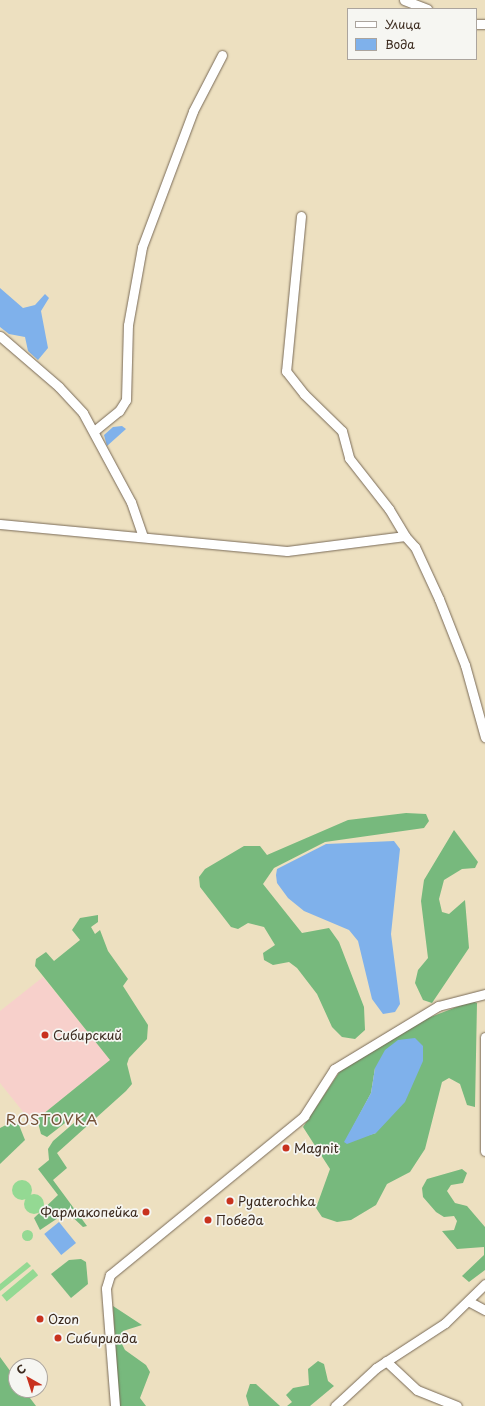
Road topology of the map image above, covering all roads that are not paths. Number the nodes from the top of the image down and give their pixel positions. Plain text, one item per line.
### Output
1 (404, 0) edge
2 (424, 8) edge
3 (222, 55) dead end
4 (301, 216) dead end
5 (0, 336) edge
6 (94, 431) junction
7 (0, 524) edge
8 (143, 536) junction
9 (405, 536) junction
10 (484, 722) edge
11 (485, 737) edge
12 (485, 994) edge
13 (485, 1037) edge
14 (485, 1151) edge
15 (485, 1284) edge
16 (468, 1301) junction
17 (485, 1310) edge
18 (386, 1361) junction
19 (115, 1406) edge
20 (334, 1406) edge
21 (457, 1406) edge

1 - 2 street
3 - 6 street
4 - 9 street
5 - 6 street
6 - 8 street
7 - 8 street
8 - 9 street
9 - 10 street
10 - 11 street
12 - 19 street
13 - 14 street
15 - 16 street
16 - 17 street
16 - 18 street
18 - 20 street
18 - 21 street

